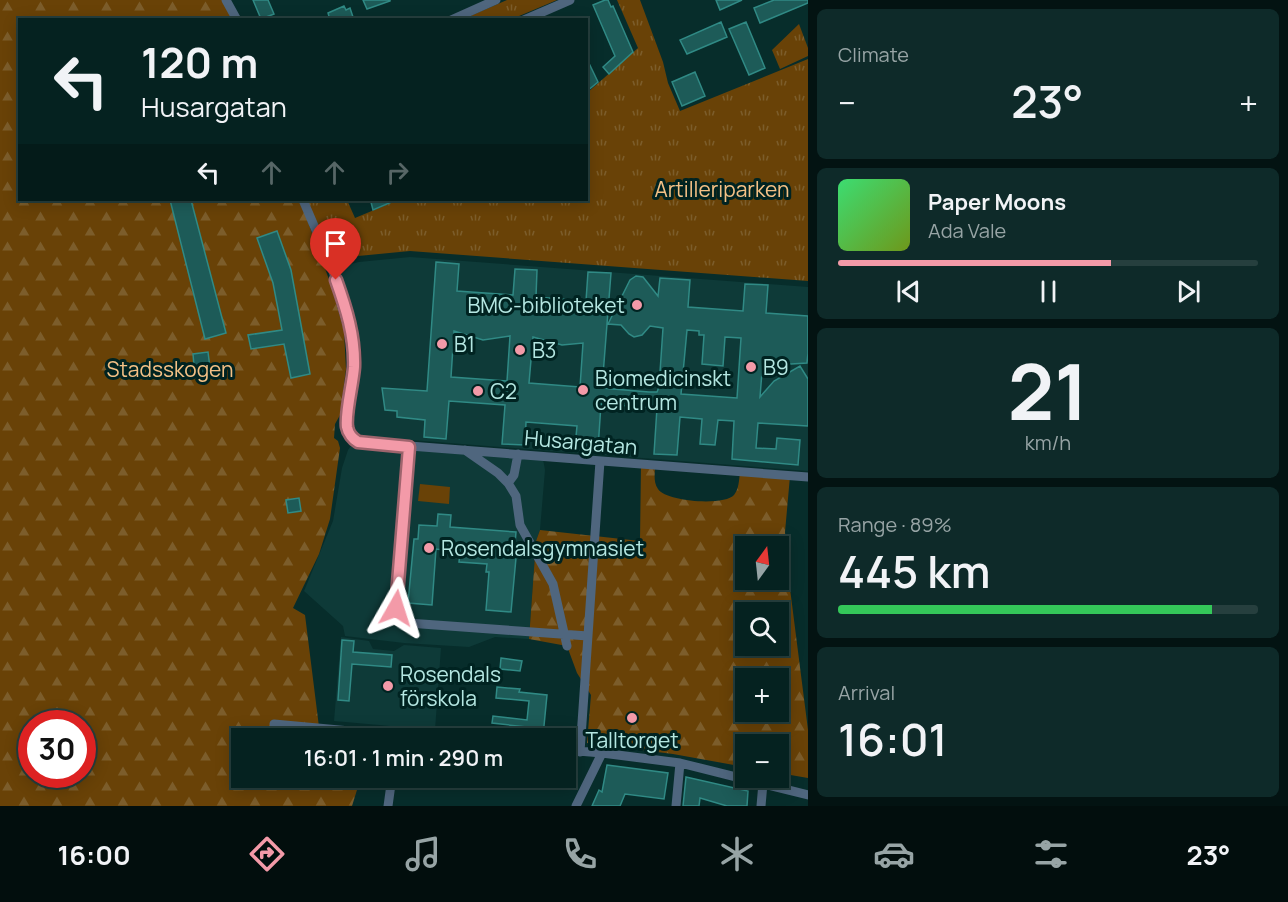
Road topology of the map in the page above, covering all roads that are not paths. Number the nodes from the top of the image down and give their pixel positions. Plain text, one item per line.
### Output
1 (226, 0) edge
2 (496, 0) edge
3 (570, 0) edge
4 (236, 18) edge
5 (456, 18) edge
6 (529, 18) edge
7 (303, 201) edge
8 (409, 447) junction
9 (465, 450) junction
10 (518, 454) junction
11 (600, 461) junction
12 (808, 477) edge
13 (508, 483) junction
14 (565, 634) junction
15 (588, 636) junction
16 (567, 646) dead end
17 (274, 724) dead end
18 (312, 728) edge
19 (576, 751) edge
20 (580, 752) junction
21 (602, 753) junction
22 (680, 763) junction
23 (735, 776) edge
24 (390, 788) edge
25 (763, 788) edge
26 (782, 788) edge
27 (808, 795) edge
28 (388, 806) edge
29 (576, 806) edge
30 (676, 806) edge
31 (761, 806) edge

1 - 4 street
2 - 5 street
3 - 6 street
7 - 8 street, Husargatan
8 - 9 street, Husargatan
8 - 14 street
9 - 10 street, Husargatan
9 - 13 street
10 - 11 street, Husargatan
10 - 13 street
11 - 12 street, Husargatan
11 - 15 street
13 - 14 street
14 - 15 street
14 - 16 street
15 - 20 street
17 - 18 street
19 - 20 street
20 - 21 street
21 - 22 street
21 - 29 street
22 - 23 street
22 - 30 street
24 - 28 street
25 - 31 street
26 - 27 street

